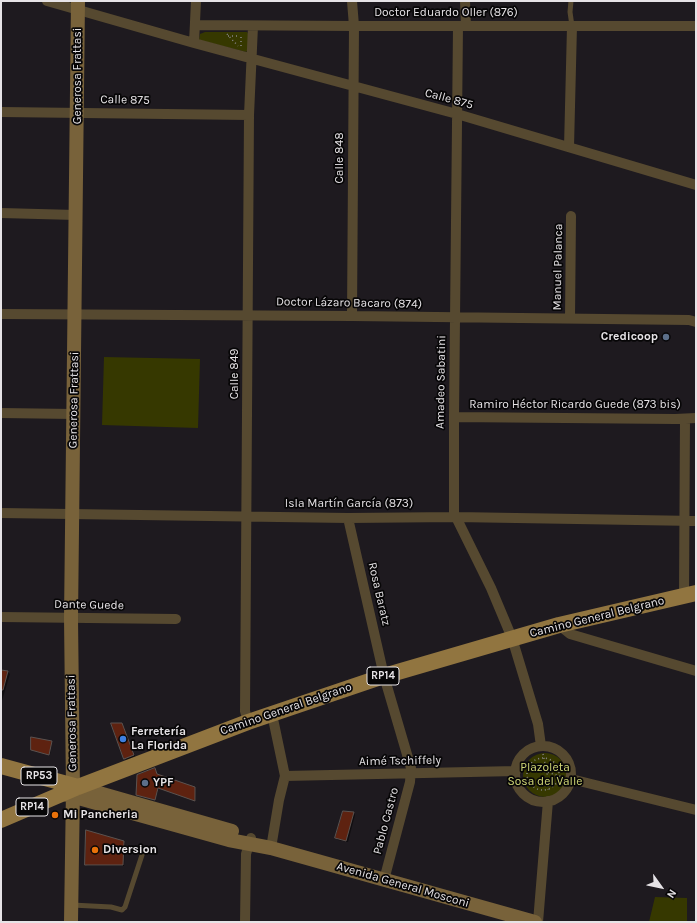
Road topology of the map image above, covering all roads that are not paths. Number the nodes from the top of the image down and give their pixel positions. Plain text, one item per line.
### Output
1 (47, 1) edge
2 (196, 1) edge
3 (352, 1) edge
4 (465, 1) edge
5 (571, 1) edge
6 (78, 5) edge
7 (196, 25) junction
8 (253, 26) junction
9 (354, 26) junction
10 (462, 26) junction
11 (572, 26) junction
12 (696, 26) edge
13 (194, 43) junction
14 (252, 59) junction
15 (354, 86) junction
16 (1, 112) edge
17 (78, 112) junction
18 (457, 114) junction
19 (249, 115) junction
20 (569, 147) junction
21 (696, 185) edge
22 (1, 213) edge
23 (76, 215) junction
24 (572, 216) dead end
25 (1, 314) edge
26 (75, 315) junction
27 (248, 315) junction
28 (352, 316) junction
29 (455, 318) junction
30 (570, 318) junction
31 (696, 322) edge
32 (1, 413) edge
33 (74, 414) junction
34 (454, 417) junction
35 (696, 418) edge
36 (685, 419) junction
37 (1, 513) edge
38 (72, 514) junction
39 (247, 517) junction
40 (456, 517) junction
41 (348, 518) junction
42 (684, 520) junction
43 (696, 520) edge
44 (690, 595) edge
45 (1, 617) edge
46 (71, 618) junction
47 (176, 620) dead end
48 (559, 625) junction
49 (512, 638) junction
50 (696, 671) edge
51 (384, 676) junction
52 (272, 714) junction
53 (248, 722) junction
54 (541, 746) junction
55 (1, 766) edge
56 (516, 771) junction
57 (412, 774) junction
58 (285, 776) junction
59 (1, 777) edge
60 (571, 779) junction
61 (72, 791) junction
62 (548, 801) junction
63 (696, 810) edge
64 (1, 820) edge
65 (250, 841) junction
66 (271, 848) junction
67 (143, 852) dead end
68 (384, 880) junction
69 (71, 905) junction
70 (531, 921) edge
71 (71, 922) edge
72 (245, 922) edge

1 - 6 street
2 - 7 street
3 - 9 street, Calle 848
4 - 10 street, Amadeo Sabatini
5 - 11 lane
6 - 13 street
6 - 17 main road, Generosa Frattasi
7 - 8 street, Doctor Eduardo Oller (876)
7 - 13 street
8 - 9 street, Doctor Eduardo Oller (876)
8 - 14 street, Calle 849
9 - 10 street, Doctor Eduardo Oller (876)
9 - 15 street, Calle 848
10 - 11 street, Doctor Eduardo Oller (876)
10 - 18 street, Amadeo Sabatini
11 - 12 street, Doctor Eduardo Oller (876)
11 - 20 street
13 - 14 street, Calle 875
14 - 15 street, Calle 875
14 - 19 street, Calle 849
15 - 18 street, Calle 875
15 - 28 street, Calle 848
16 - 17 street, Calle 875
17 - 19 street, Calle 875
17 - 23 main road, Generosa Frattasi
18 - 20 street, Calle 875
18 - 29 street, Amadeo Sabatini
19 - 27 street, Calle 849
20 - 21 street, Calle 875
22 - 23 street
23 - 26 main road, Generosa Frattasi
24 - 30 street, Manuel Palanca
25 - 26 street, Doctor Lázaro Bacaro (874)
26 - 27 street, Doctor Lázaro Bacaro (874)
26 - 33 main road, Generosa Frattasi
27 - 28 street, Doctor Lázaro Bacaro (874)
27 - 39 street, Calle 849
28 - 29 street, Doctor Lázaro Bacaro (874)
29 - 30 street, Doctor Lázaro Bacaro (874)
29 - 34 street, Amadeo Sabatini
30 - 31 street, Doctor Lázaro Bacaro (874)
32 - 33 street
33 - 38 main road, Generosa Frattasi
34 - 36 street, Ramiro Héctor Ricardo Guede (873 bis)
34 - 40 street, Amadeo Sabatini
35 - 36 street, Ramiro Héctor Ricardo Guede (873 bis)
36 - 42 street
37 - 38 street, Isla Martín García (873)
38 - 39 street, Isla Martín García (873)
38 - 46 main road, Generosa Frattasi
39 - 41 street, Isla Martín García (873)
39 - 53 street, Calle 849
40 - 41 street, Isla Martín García (873)
40 - 42 street, Isla Martín García (873)
40 - 49 street, Amadeo Sabatini
41 - 51 street, Rosa Baratz
42 - 43 street, Isla Martín García (873)
42 - 44 street
44 - 48 main road, Camino General Belgrano / RP14
45 - 46 street, Dante Guede
46 - 47 street, Dante Guede
46 - 61 main road, Generosa Frattasi
48 - 49 main road, Camino General Belgrano / RP14
48 - 50 street
49 - 51 main road, Camino General Belgrano / RP14
49 - 54 street, Amadeo Sabatini
51 - 52 main road, Camino General Belgrano / RP14
51 - 57 street, Pablo Castro
52 - 53 main road, Camino General Belgrano / RP14
52 - 58 street
53 - 61 main road, Camino General Belgrano / RP14
54 - 56 street
54 - 60 street
55 - 61 main road, Avenida General Mosconi / RP53
56 - 57 street, Aimé Tschiffely
56 - 62 street
57 - 58 street, Aimé Tschiffely
57 - 68 street, Pablo Castro
58 - 66 street
59 - 61 main road, Avenida General Mosconi / RP53
60 - 62 street
60 - 63 street
61 - 64 main road, Camino General Belgrano / RP14
61 - 65 main road, Avenida General Mosconi
61 - 69 main road, Generosa Frattasi
62 - 70 street
65 - 66 main road, Avenida General Mosconi
65 - 72 street
66 - 68 main road, Avenida General Mosconi
67 - 69 lane
68 - 70 main road, Avenida General Mosconi
69 - 71 main road, Generosa Frattasi

